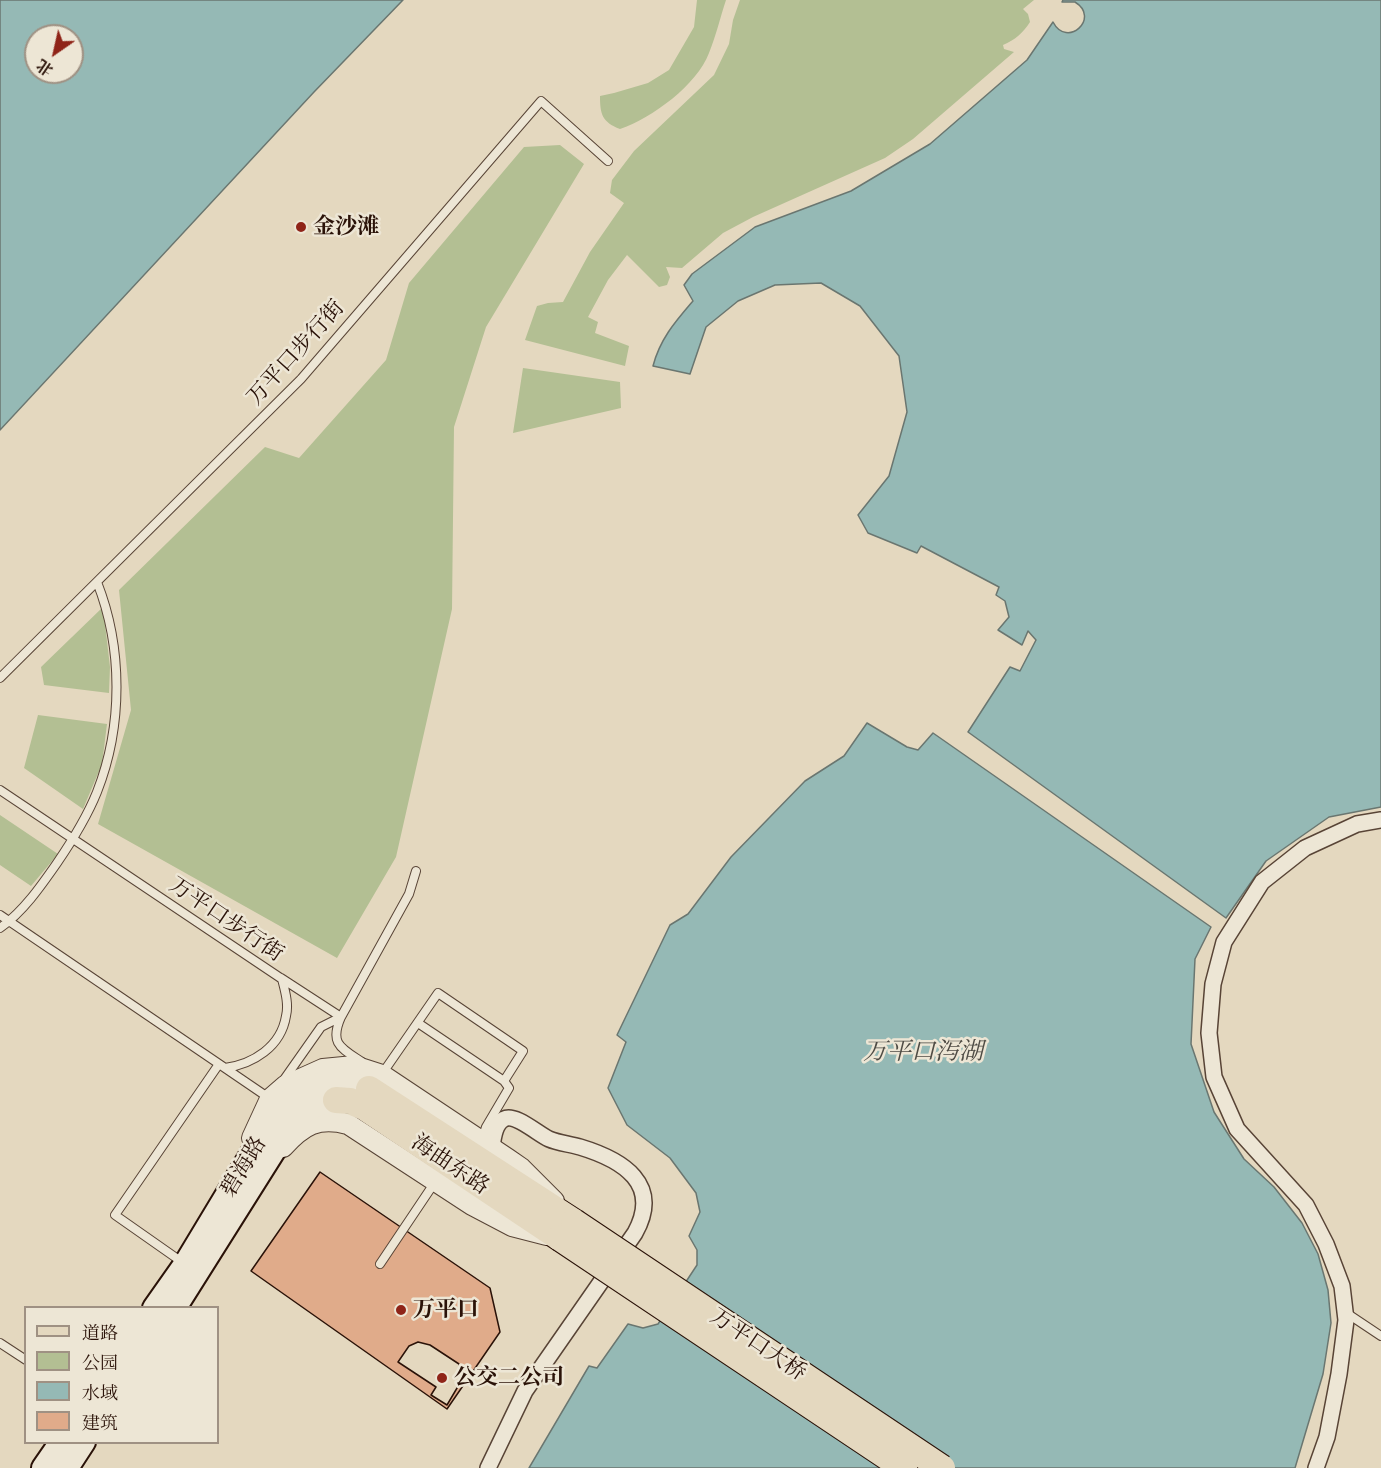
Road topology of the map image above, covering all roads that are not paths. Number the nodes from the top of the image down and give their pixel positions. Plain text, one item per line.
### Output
1 (608, 161) dead end
2 (98, 582) junction
3 (0, 678) edge
4 (0, 790) edge
5 (1381, 820) edge
6 (73, 839) junction
7 (417, 871) dead end
8 (0, 915) edge
9 (9, 921) junction
10 (0, 928) edge
11 (277, 976) junction
12 (340, 1017) junction
13 (418, 1023) junction
14 (222, 1066) junction
15 (504, 1081) junction
16 (376, 1082) junction
17 (270, 1099) junction
18 (336, 1100) joint
19 (487, 1144) junction
20 (267, 1164) junction
21 (241, 1172) junction
22 (436, 1181) junction
23 (567, 1230) junction
24 (380, 1264) dead end
25 (192, 1268) junction
26 (156, 1306) edge
27 (176, 1306) edge
28 (1345, 1312) junction
29 (1381, 1336) edge
30 (0, 1343) edge
31 (24, 1359) edge
32 (60, 1444) edge
33 (83, 1444) edge
34 (43, 1468) edge
35 (67, 1468) edge
36 (488, 1468) edge
37 (904, 1468) edge
38 (942, 1468) edge
39 (1316, 1468) edge

1 - 2 lane, 万平口步行街
2 - 3 lane, 万平口步行街
2 - 6 lane
4 - 6 lane, 万平口步行街
5 - 28 street
6 - 9 lane
6 - 11 lane, 万平口步行街
7 - 12 lane
8 - 9 lane
9 - 10 lane
9 - 14 lane
11 - 12 lane
11 - 14 lane, 万平口步行街
12 - 16 lane
12 - 17 lane
13 - 15 lane
13 - 15 lane
13 - 16 lane
14 - 17 lane
14 - 25 lane
15 - 19 lane
16 - 17 street
16 - 19 street
16 - 21 main road, 碧海路
16 - 23 main road, 海曲东路
17 - 21 street
18 - 20 main road, 碧海路
18 - 23 main road, 海曲东路
19 - 23 street
19 - 36 street
20 - 22 street
20 - 25 main road, 碧海路
21 - 25 main road, 碧海路
22 - 23 street
22 - 24 lane
23 - 37 main road, 万平口大桥, bridge
23 - 38 main road, 万平口大桥, bridge
25 - 26 main road, 碧海路
25 - 27 main road, 碧海路
28 - 29 lane
28 - 39 street
30 - 31 lane
32 - 34 main road
33 - 35 main road

